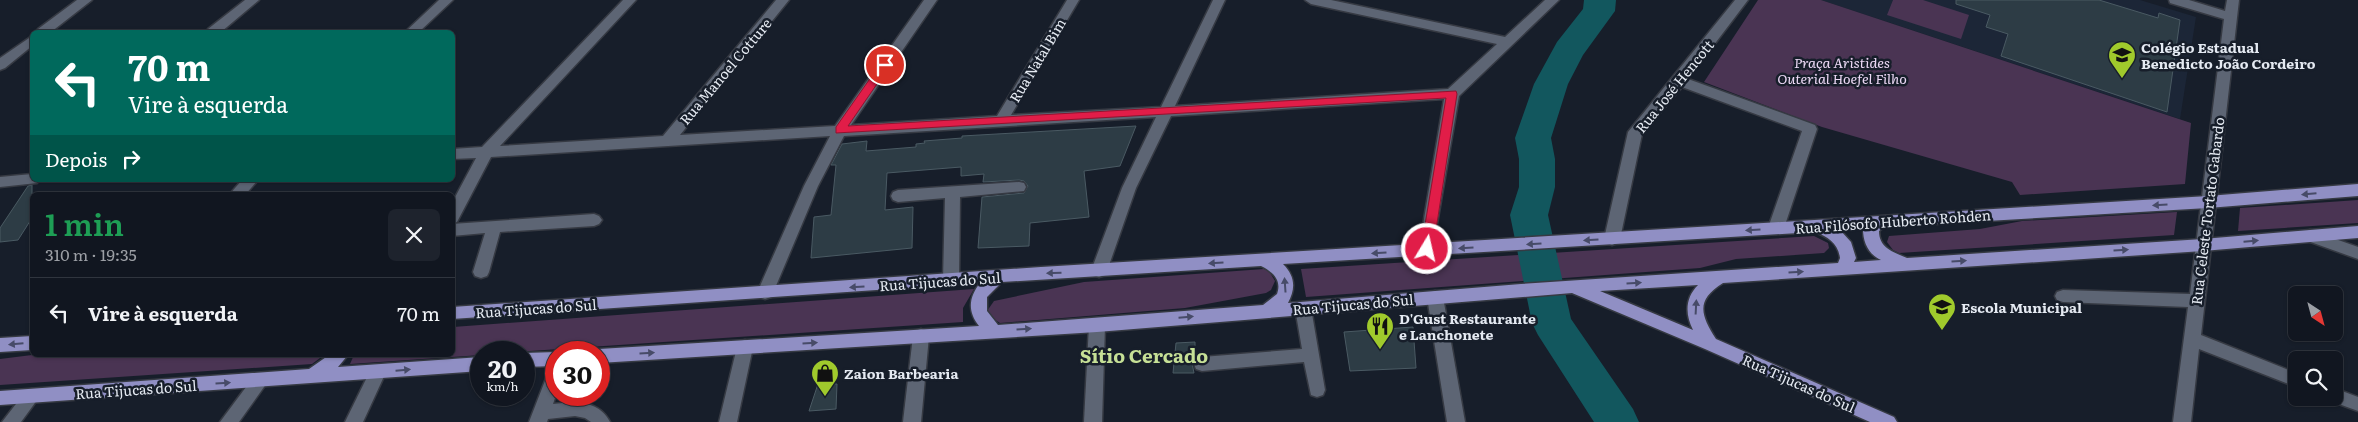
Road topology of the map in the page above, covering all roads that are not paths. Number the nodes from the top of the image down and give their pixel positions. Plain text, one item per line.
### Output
1 (86, 0) edge
2 (253, 0) edge
3 (447, 0) edge
4 (630, 0) edge
5 (783, 0) edge
6 (931, 0) edge
7 (1072, 0) edge
8 (1219, 0) edge
9 (1311, 0) edge
10 (1553, 0) edge
11 (1742, 0) edge
12 (2175, 0) edge
13 (2233, 0) edge
14 (2230, 17) junction
15 (46, 30) edge
16 (216, 30) edge
17 (413, 30) edge
18 (30, 42) edge
19 (1508, 42) junction
20 (0, 65) edge
21 (1679, 81) junction
22 (1452, 94) junction
23 (1165, 111) junction
24 (1001, 121) junction
25 (840, 130) junction
26 (666, 142) junction
27 (486, 152) junction
28 (455, 154) edge
29 (30, 179) edge
30 (0, 182) edge
31 (249, 182) edge
32 (1019, 187) dead end
33 (2358, 190) edge
34 (239, 192) edge
35 (953, 192) junction
36 (898, 196) dead end
37 (2208, 202) junction
38 (455, 212) edge
39 (594, 220) dead end
40 (1882, 221) junction
41 (1817, 226) junction
42 (494, 227) junction
43 (1776, 228) junction
44 (455, 230) edge
45 (2358, 232) edge
46 (2310, 236) junction
47 (1612, 239) junction
48 (2203, 245) junction
49 (1427, 249) junction
50 (2358, 253) edge
51 (1264, 260) junction
52 (1907, 264) junction
53 (1843, 268) junction
54 (1099, 271) junction
55 (481, 272) dead end
56 (997, 276) junction
57 (1720, 277) junction
58 (951, 280) junction
59 (1570, 287) junction
60 (765, 293) junction
61 (2062, 296) dead end
62 (1435, 297) junction
63 (2196, 301) junction
64 (1302, 308) junction
65 (1267, 311) junction
66 (455, 313) edge
67 (1097, 324) junction
68 (995, 331) junction
69 (921, 336) junction
70 (2192, 340) junction
71 (30, 343) edge
72 (1711, 344) junction
73 (0, 346) edge
74 (745, 347) junction
75 (610, 355) edge
76 (1312, 355) junction
77 (338, 357) edge
78 (1202, 364) dead end
79 (470, 365) edge
80 (378, 372) junction
81 (309, 377) junction
82 (2288, 377) edge
83 (261, 380) junction
84 (1317, 390) dead end
85 (32, 396) junction
86 (0, 398) edge
87 (2343, 398) edge
88 (545, 403) edge
89 (2358, 404) edge
90 (540, 417) edge
91 (11, 422) edge
92 (229, 422) edge
93 (354, 422) edge
94 (601, 422) edge
95 (728, 422) edge
96 (912, 422) edge
97 (1093, 422) edge
98 (1456, 422) edge
99 (1888, 422) edge
100 (2182, 422) edge

1 - 15 street
2 - 16 street
3 - 17 street
4 - 27 street
5 - 26 street, Rua Manoel Cotture
6 - 25 street
7 - 24 street, Rua Natal Bim
8 - 23 street
9 - 19 street
10 - 19 street
11 - 21 street, Rua José Hencott
12 - 14 street
13 - 14 street, Rua Celeste Tortato Gabardo
14 - 37 street, Rua Celeste Tortato Gabardo
18 - 20 street
19 - 22 street
21 - 43 street
21 - 47 street, Rua José Hencott
22 - 23 street
22 - 49 street
23 - 24 street
23 - 54 street
24 - 25 street
25 - 26 street
25 - 60 street
26 - 27 street
27 - 28 street
27 - 38 street
29 - 30 street
31 - 34 street
32 - 35 street
33 -> 37 main road, Rua Filósofo Huberto Rohden
35 - 36 street
35 - 58 street
37 -> 40 main road, Rua Filósofo Huberto Rohden
37 - 48 street, Rua Celeste Tortato Gabardo
39 - 42 street
40 - 41 main road, Rua Filósofo Huberto Rohden
40 - 52 main road
41 - 43 main road, Rua Filósofo Huberto Rohden
41 - 53 main road
42 - 44 street
42 - 55 street
43 -> 47 main road, Rua Filósofo Huberto Rohden
45 - 46 main road
48 -> 46 main road
46 - 50 street
47 -> 49 main road, Rua Filósofo Huberto Rohden
52 -> 48 main road
48 - 63 street, Rua Celeste Tortato Gabardo
49 -> 51 main road, Rua Tijucas do Sul
51 -> 54 main road, Rua Tijucas do Sul
65 -> 51 main road
52 - 53 main road
57 -> 53 main road
54 -> 56 main road, Rua Tijucas do Sul
56 - 58 main road, Rua Tijucas do Sul
56 - 68 main road
59 -> 57 main road
72 -> 57 main road
58 -> 60 main road, Rua Tijucas do Sul
59 - 62 main road, Rua Tijucas do Sul
59 - 72 main road, Rua Tijucas do Sul
60 - 66 main road, Rua Tijucas do Sul
61 - 63 street
62 - 64 main road, Rua Tijucas do Sul
62 - 98 street
63 - 70 street, Rua Celeste Tortato Gabardo
64 - 65 main road, Rua Tijucas do Sul
64 - 76 street
67 -> 65 main road, Rua Tijucas do Sul
68 -> 67 main road, Rua Tijucas do Sul
67 - 97 street
68 - 69 main road, Rua Tijucas do Sul
74 -> 69 main road, Rua Tijucas do Sul
69 - 96 street
70 - 82 street
70 - 100 street, Rua Celeste Tortato Gabardo
71 -> 73 main road
72 - 99 main road, Rua Tijucas do Sul
75 -> 74 main road, Rua Tijucas do Sul
74 - 95 street
76 - 78 street
76 - 84 street
77 - 81 main road
80 -> 79 main road, Rua Tijucas do Sul
80 - 81 main road, Rua Tijucas do Sul
80 - 93 street
81 - 83 main road, Rua Tijucas do Sul
85 -> 83 main road, Rua Tijucas do Sul
83 - 92 street
85 - 86 main road, Rua Tijucas do Sul
85 - 91 street
87 - 89 street
88 - 90 street
90 - 94 street

